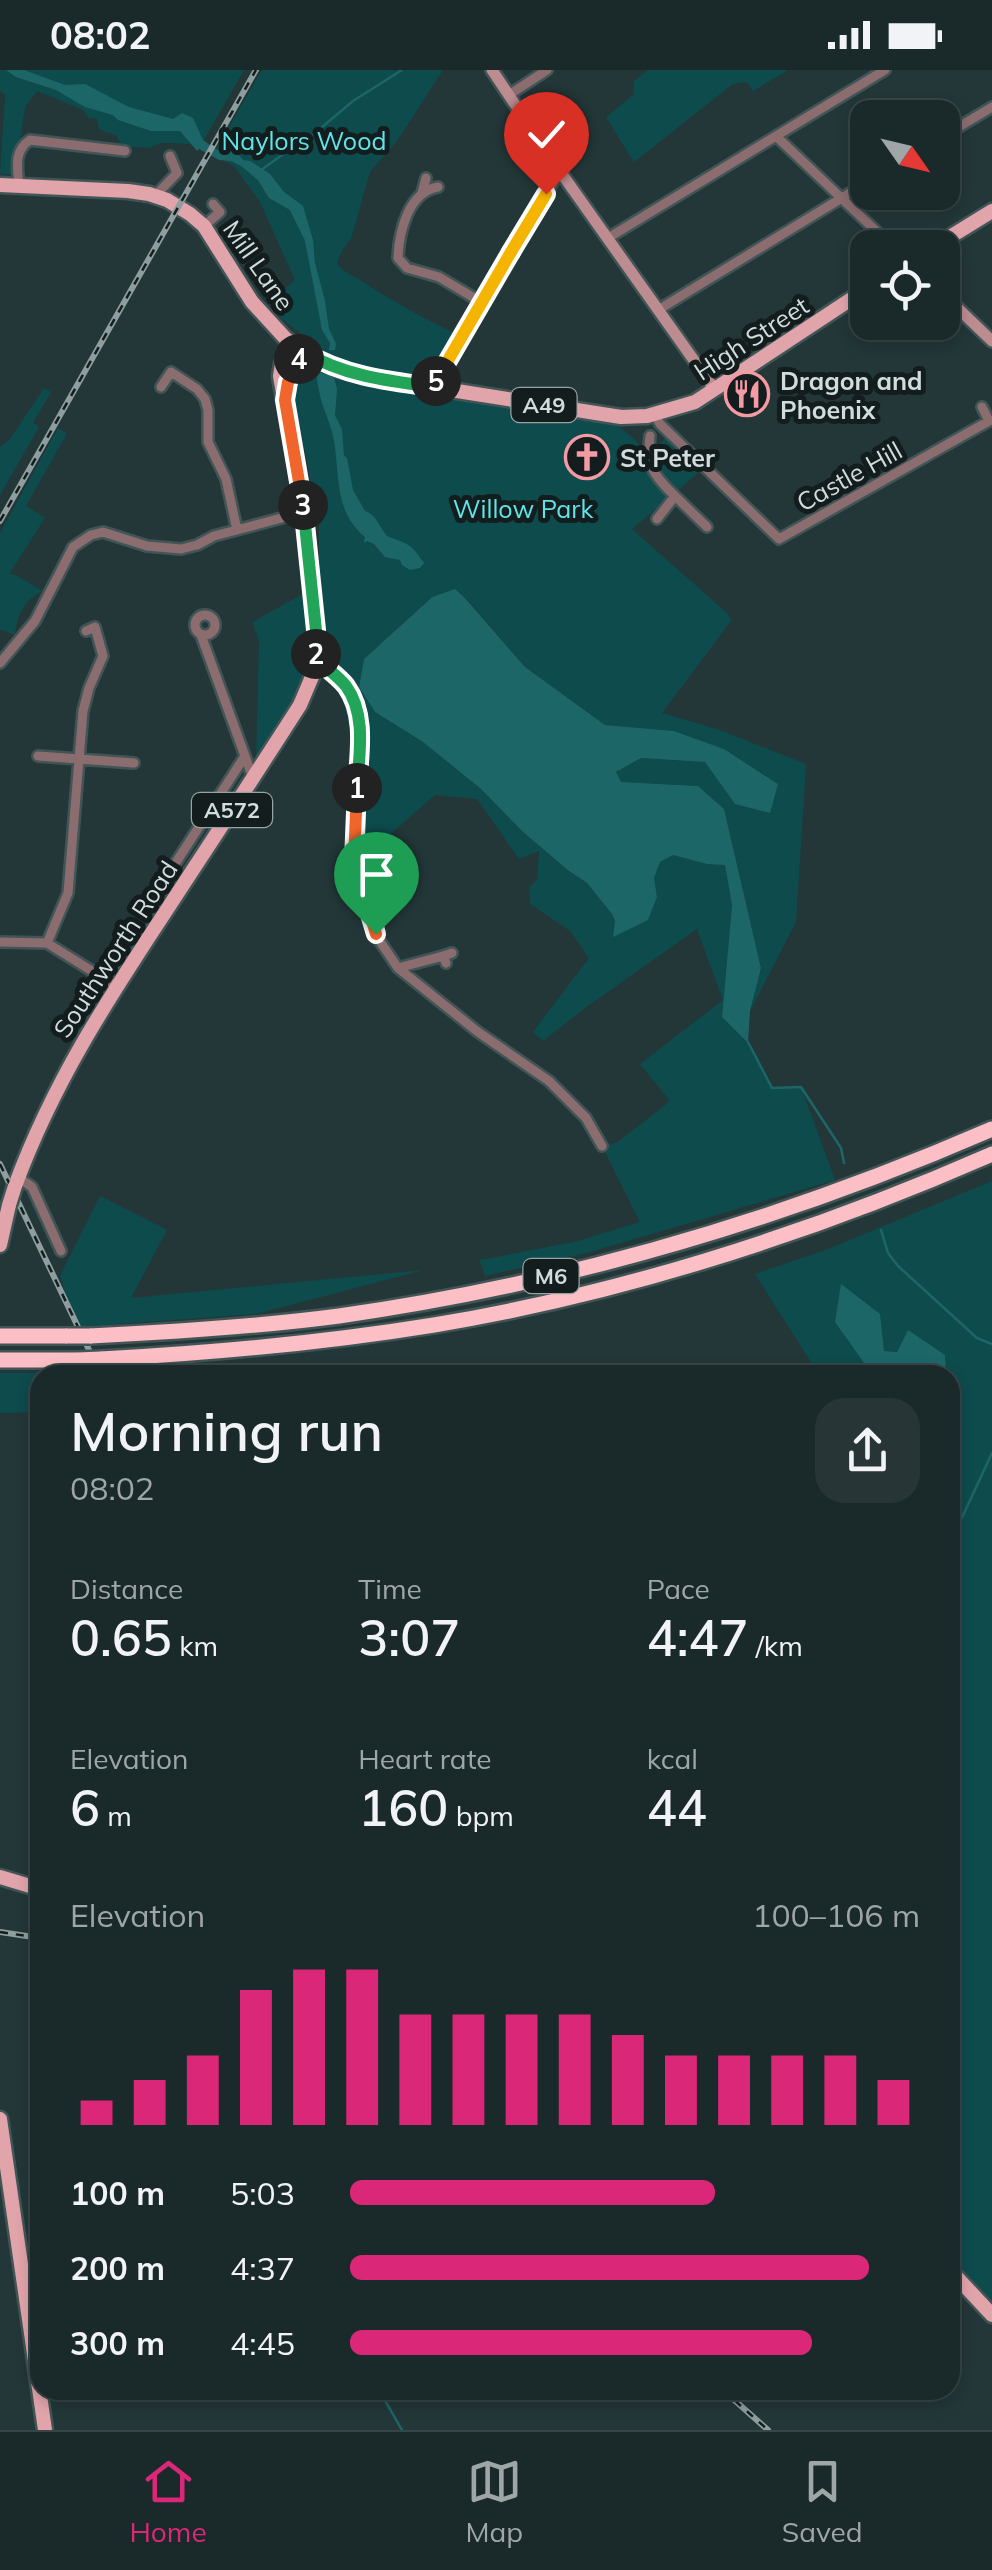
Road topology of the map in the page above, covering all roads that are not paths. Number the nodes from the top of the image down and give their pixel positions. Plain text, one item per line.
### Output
1 (492, 70) edge
2 (547, 70) edge
3 (885, 70) edge
4 (509, 95) junction
5 (992, 107) edge
6 (960, 126) edge
7 (114, 137) dead end
8 (777, 137) junction
9 (112, 149) junction
10 (124, 151) dead end
11 (170, 156) dead end
12 (560, 170) junction
13 (426, 178) dead end
14 (0, 184) edge
15 (19, 185) junction
16 (438, 187) dead end
17 (422, 193) junction
18 (850, 193) edge
19 (156, 195) junction
20 (841, 198) junction
21 (220, 211) dead end
22 (992, 211) edge
23 (204, 226) junction
24 (875, 230) edge
25 (960, 231) edge
26 (608, 238) junction
27 (850, 300) edge
28 (481, 302) junction
29 (960, 308) edge
30 (658, 310) junction
31 (989, 333) edge
32 (298, 348) junction
33 (178, 362) dead end
34 (171, 372) junction
35 (161, 387) dead end
36 (434, 387) junction
37 (715, 390) junction
38 (982, 407) dead end
39 (657, 419) junction
40 (990, 424) edge
41 (650, 436) junction
42 (642, 447) dead end
43 (675, 496) junction
44 (304, 512) junction
45 (657, 519) dead end
46 (94, 520) dead end
47 (707, 527) dead end
48 (237, 530) junction
49 (97, 532) junction
50 (86, 631) dead end
51 (201, 635) dead end
52 (316, 659) junction
53 (0, 663) edge
54 (38, 756) dead end
55 (245, 756) junction
56 (79, 759) junction
57 (134, 764) dead end
58 (253, 779) junction
59 (143, 892) dead end
60 (0, 942) edge
61 (47, 943) junction
62 (447, 957) dead end
63 (398, 968) junction
64 (116, 986) junction
65 (992, 1129) edge
66 (602, 1146) dead end
67 (992, 1154) edge
68 (16, 1182) junction
69 (0, 1245) edge
70 (61, 1252) dead end
71 (0, 1336) edge
72 (0, 1360) edge
73 (1, 1878) edge
74 (30, 1886) edge
75 (0, 2120) edge
76 (960, 2281) edge
77 (992, 2315) edge
78 (30, 2327) edge
79 (41, 2400) edge
80 (45, 2430) edge

1 - 4 street
2 - 4 street
3 - 8 street
4 - 12 street
5 - 6 street
7 - 9 street
8 - 20 street
8 - 26 street
9 - 10 street
9 - 15 street
11 - 19 street
12 - 26 street
12 - 28 street
13 - 17 street
14 - 15 main road, Mill Lane / A49
15 - 19 main road, Mill Lane / A49
16 - 17 street
17 - 28 street
18 - 20 street
19 - 23 main road, Mill Lane / A49
20 - 24 street
20 - 30 street
21 - 23 street
22 - 25 main road
23 - 32 main road, Mill Lane / A49
26 - 30 street
27 - 37 main road, High Street / A49
28 - 36 street
29 - 31 street
30 - 37 street
32 - 36 main road, A49
32 - 44 main road, Southworth Road / A572
33 - 34 street
34 - 35 street
34 - 48 street
36 - 39 main road, A49
37 - 39 main road, High Street / A49
38 - 40 street, Castle Hill
39 - 40 street, Castle Hill
39 - 41 street
41 - 42 street
41 - 43 street
43 - 45 street
43 - 47 street
44 - 48 street
44 - 52 main road, Southworth Road / A572
46 - 49 street
48 - 49 street
49 - 53 street
50 - 56 street
51 - 55 street
52 - 58 main road, Southworth Road / A572
52 - 63 street
54 - 56 street
55 - 58 street
55 - 59 street
56 - 57 street
56 - 61 street
58 - 64 main road, Southworth Road / A572
60 - 61 street
61 - 64 street
62 - 63 street
63 - 66 street
64 - 68 main road, Southworth Road / A572
65 - 71 highway, M6, bridge
67 - 72 highway, M6, bridge
68 - 69 main road, Southworth Road / A572, bridge
68 - 70 street
73 - 74 main road
75 - 78 main road
76 - 77 main road
79 - 80 main road

